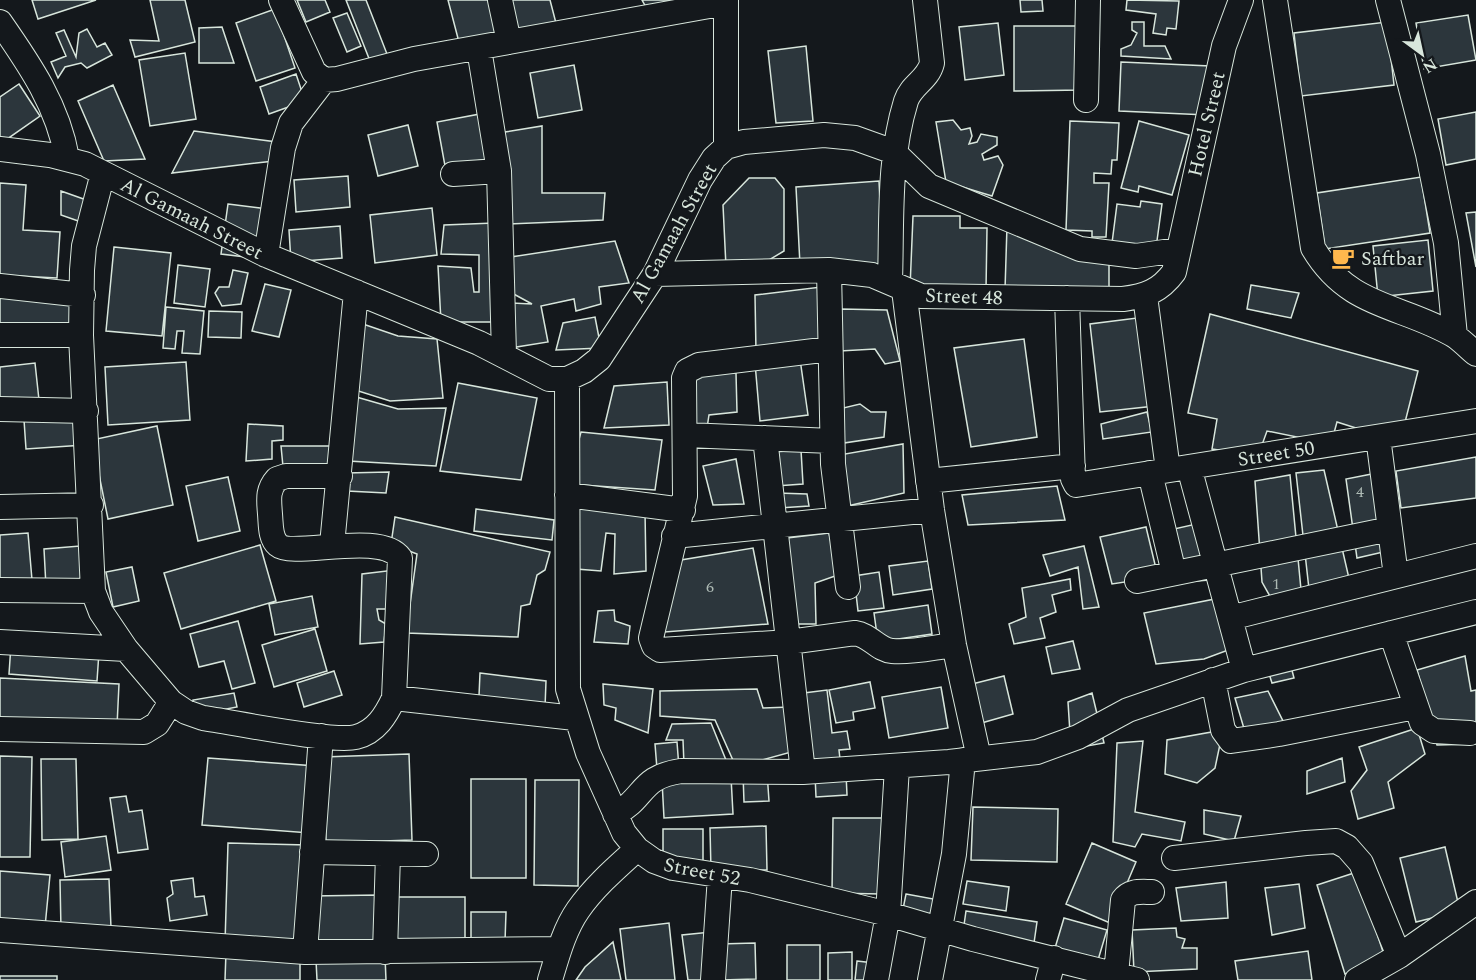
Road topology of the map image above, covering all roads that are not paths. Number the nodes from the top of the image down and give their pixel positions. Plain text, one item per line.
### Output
1 (281, 0) edge
2 (500, 0) edge
3 (925, 0) edge
4 (1088, 0) edge
5 (1240, 0) edge
6 (1275, 0) edge
7 (1388, 0) edge
8 (726, 2) edge
9 (0, 22) edge
10 (509, 42) junction
11 (479, 49) junction
12 (324, 80) junction
13 (1086, 100) dead end
14 (726, 147) junction
15 (0, 149) edge
16 (894, 152) junction
17 (67, 158) junction
18 (499, 171) junction
19 (103, 173) junction
20 (453, 174) dead end
21 (1178, 250) junction
22 (267, 255) junction
23 (829, 270) junction
24 (655, 274) junction
25 (0, 286) edge
26 (897, 286) junction
27 (356, 292) junction
28 (83, 295) junction
29 (1145, 296) junction
30 (1067, 298) junction
31 (0, 335) edge
32 (81, 335) junction
33 (1455, 336) junction
34 (830, 349) junction
35 (1476, 354) edge
36 (504, 355) junction
37 (567, 379) junction
38 (0, 409) edge
39 (86, 411) junction
40 (1476, 421) edge
41 (686, 435) junction
42 (1378, 436) junction
43 (765, 438) junction
44 (832, 441) junction
45 (1169, 470) junction
46 (340, 476) junction
47 (1075, 476) junction
48 (928, 481) junction
49 (567, 495) junction
50 (91, 505) junction
51 (0, 507) edge
52 (683, 510) junction
53 (932, 510) junction
54 (838, 519) junction
55 (774, 526) junction
56 (1390, 529) junction
57 (674, 536) junction
58 (332, 545) junction
59 (1476, 556) edge
60 (1216, 565) junction
61 (1174, 573) junction
62 (1396, 576) junction
63 (1137, 581) dead end
64 (848, 587) dead end
65 (0, 590) edge
66 (93, 591) junction
67 (1476, 612) edge
68 (1230, 618) junction
69 (1391, 633) junction
70 (0, 642) edge
71 (789, 642) junction
72 (954, 645) junction
73 (126, 649) junction
74 (1244, 670) junction
75 (1213, 680) junction
76 (394, 698) junction
77 (171, 702) junction
78 (1414, 707) junction
79 (575, 718) junction
80 (0, 729) edge
81 (1470, 733) dead end
82 (321, 735) junction
83 (971, 759) junction
84 (897, 767) junction
85 (802, 772) junction
86 (615, 814) junction
87 (637, 849) junction
88 (312, 852) junction
89 (387, 854) junction
90 (426, 854) dead end
91 (1174, 858) dead end
92 (720, 876) junction
93 (1152, 892) dead end
94 (1476, 902) edge
95 (888, 914) junction
96 (940, 929) junction
97 (0, 930) edge
98 (559, 949) junction
99 (305, 952) junction
100 (386, 952) junction
101 (1399, 956) junction
102 (1051, 969) edge
103 (1127, 977) edge
104 (550, 980) edge
105 (713, 980) edge
106 (876, 980) edge
107 (930, 980) edge
108 (1357, 980) edge

1 - 12 street
2 - 10 street
3 - 16 street
4 - 13 street
5 - 21 street, Hotel Street
6 - 33 street
7 - 33 street
8 - 10 street
8 - 14 street
9 - 17 street
10 - 11 street
11 - 12 street
11 - 18 street
12 - 22 street
14 - 16 street, Al Gamaah Street
14 - 24 street, Al Gamaah Street
15 - 17 street, Al Gamaah Street
16 - 21 street, Al Gamaah Street
16 - 26 street
17 - 19 street, Al Gamaah Street
18 - 20 street
18 - 36 street
19 - 22 street, Al Gamaah Street
19 - 28 street
21 - 29 street
22 - 27 street, Al Gamaah Street
23 - 24 street, Street 48
23 - 26 street, Street 48
23 - 34 street
24 - 37 street, Al Gamaah Street
25 - 28 street
26 - 30 street, Street 48
26 - 48 street
27 - 36 street, Al Gamaah Street
27 - 46 street
28 - 32 street
29 - 30 street, Street 48
29 - 45 street
30 - 47 street
31 - 32 street
32 - 39 street
33 - 35 street
34 - 41 street
34 - 44 street
36 - 37 street, Al Gamaah Street
37 - 49 street, Street 52
38 - 39 street
39 - 50 street
40 - 42 street, Street 50
41 - 43 street
41 - 52 street
42 - 45 street, Street 50
42 - 56 street
43 - 44 street
43 - 55 street
44 - 54 street
45 - 47 street, Street 50
45 - 60 street
45 - 61 street
46 - 58 street
46 - 58 street
47 - 48 street, Street 50
48 - 53 street
49 - 52 street
49 - 79 street, Street 52
50 - 51 street
50 - 66 street
52 - 57 street
53 - 54 street
53 - 72 street
54 - 55 street
54 - 64 street
55 - 57 street
55 - 71 street
56 - 60 street
56 - 62 street
57 - 71 street
58 - 76 street
59 - 62 street
60 - 61 street
60 - 68 street
61 - 63 street
62 - 68 street
65 - 66 street
66 - 73 street
67 - 69 street
68 - 74 street
69 - 74 street
69 - 78 street
70 - 73 street
71 - 72 street
71 - 85 street
72 - 83 street
73 - 77 street
74 - 75 street
75 - 78 street
75 - 83 street
76 - 79 street
76 - 82 street
77 - 80 street
77 - 82 street
78 - 81 street
79 - 86 street, Street 52
82 - 88 street
83 - 84 street
83 - 96 street
84 - 85 street
84 - 95 street
85 - 86 street
86 - 87 street, Street 52
87 - 92 street, Street 52
87 - 98 street
88 - 89 street
88 - 99 street
89 - 90 street
89 - 100 street
91 - 101 street
92 - 95 street, Street 52
92 - 105 street
93 - 103 street
94 - 101 street
95 - 96 street, Street 52
95 - 106 street
96 - 102 street, Street 52
96 - 107 street
97 - 99 street
98 - 100 street
98 - 104 street
99 - 100 street
101 - 108 street
102 - 103 street, Street 52

